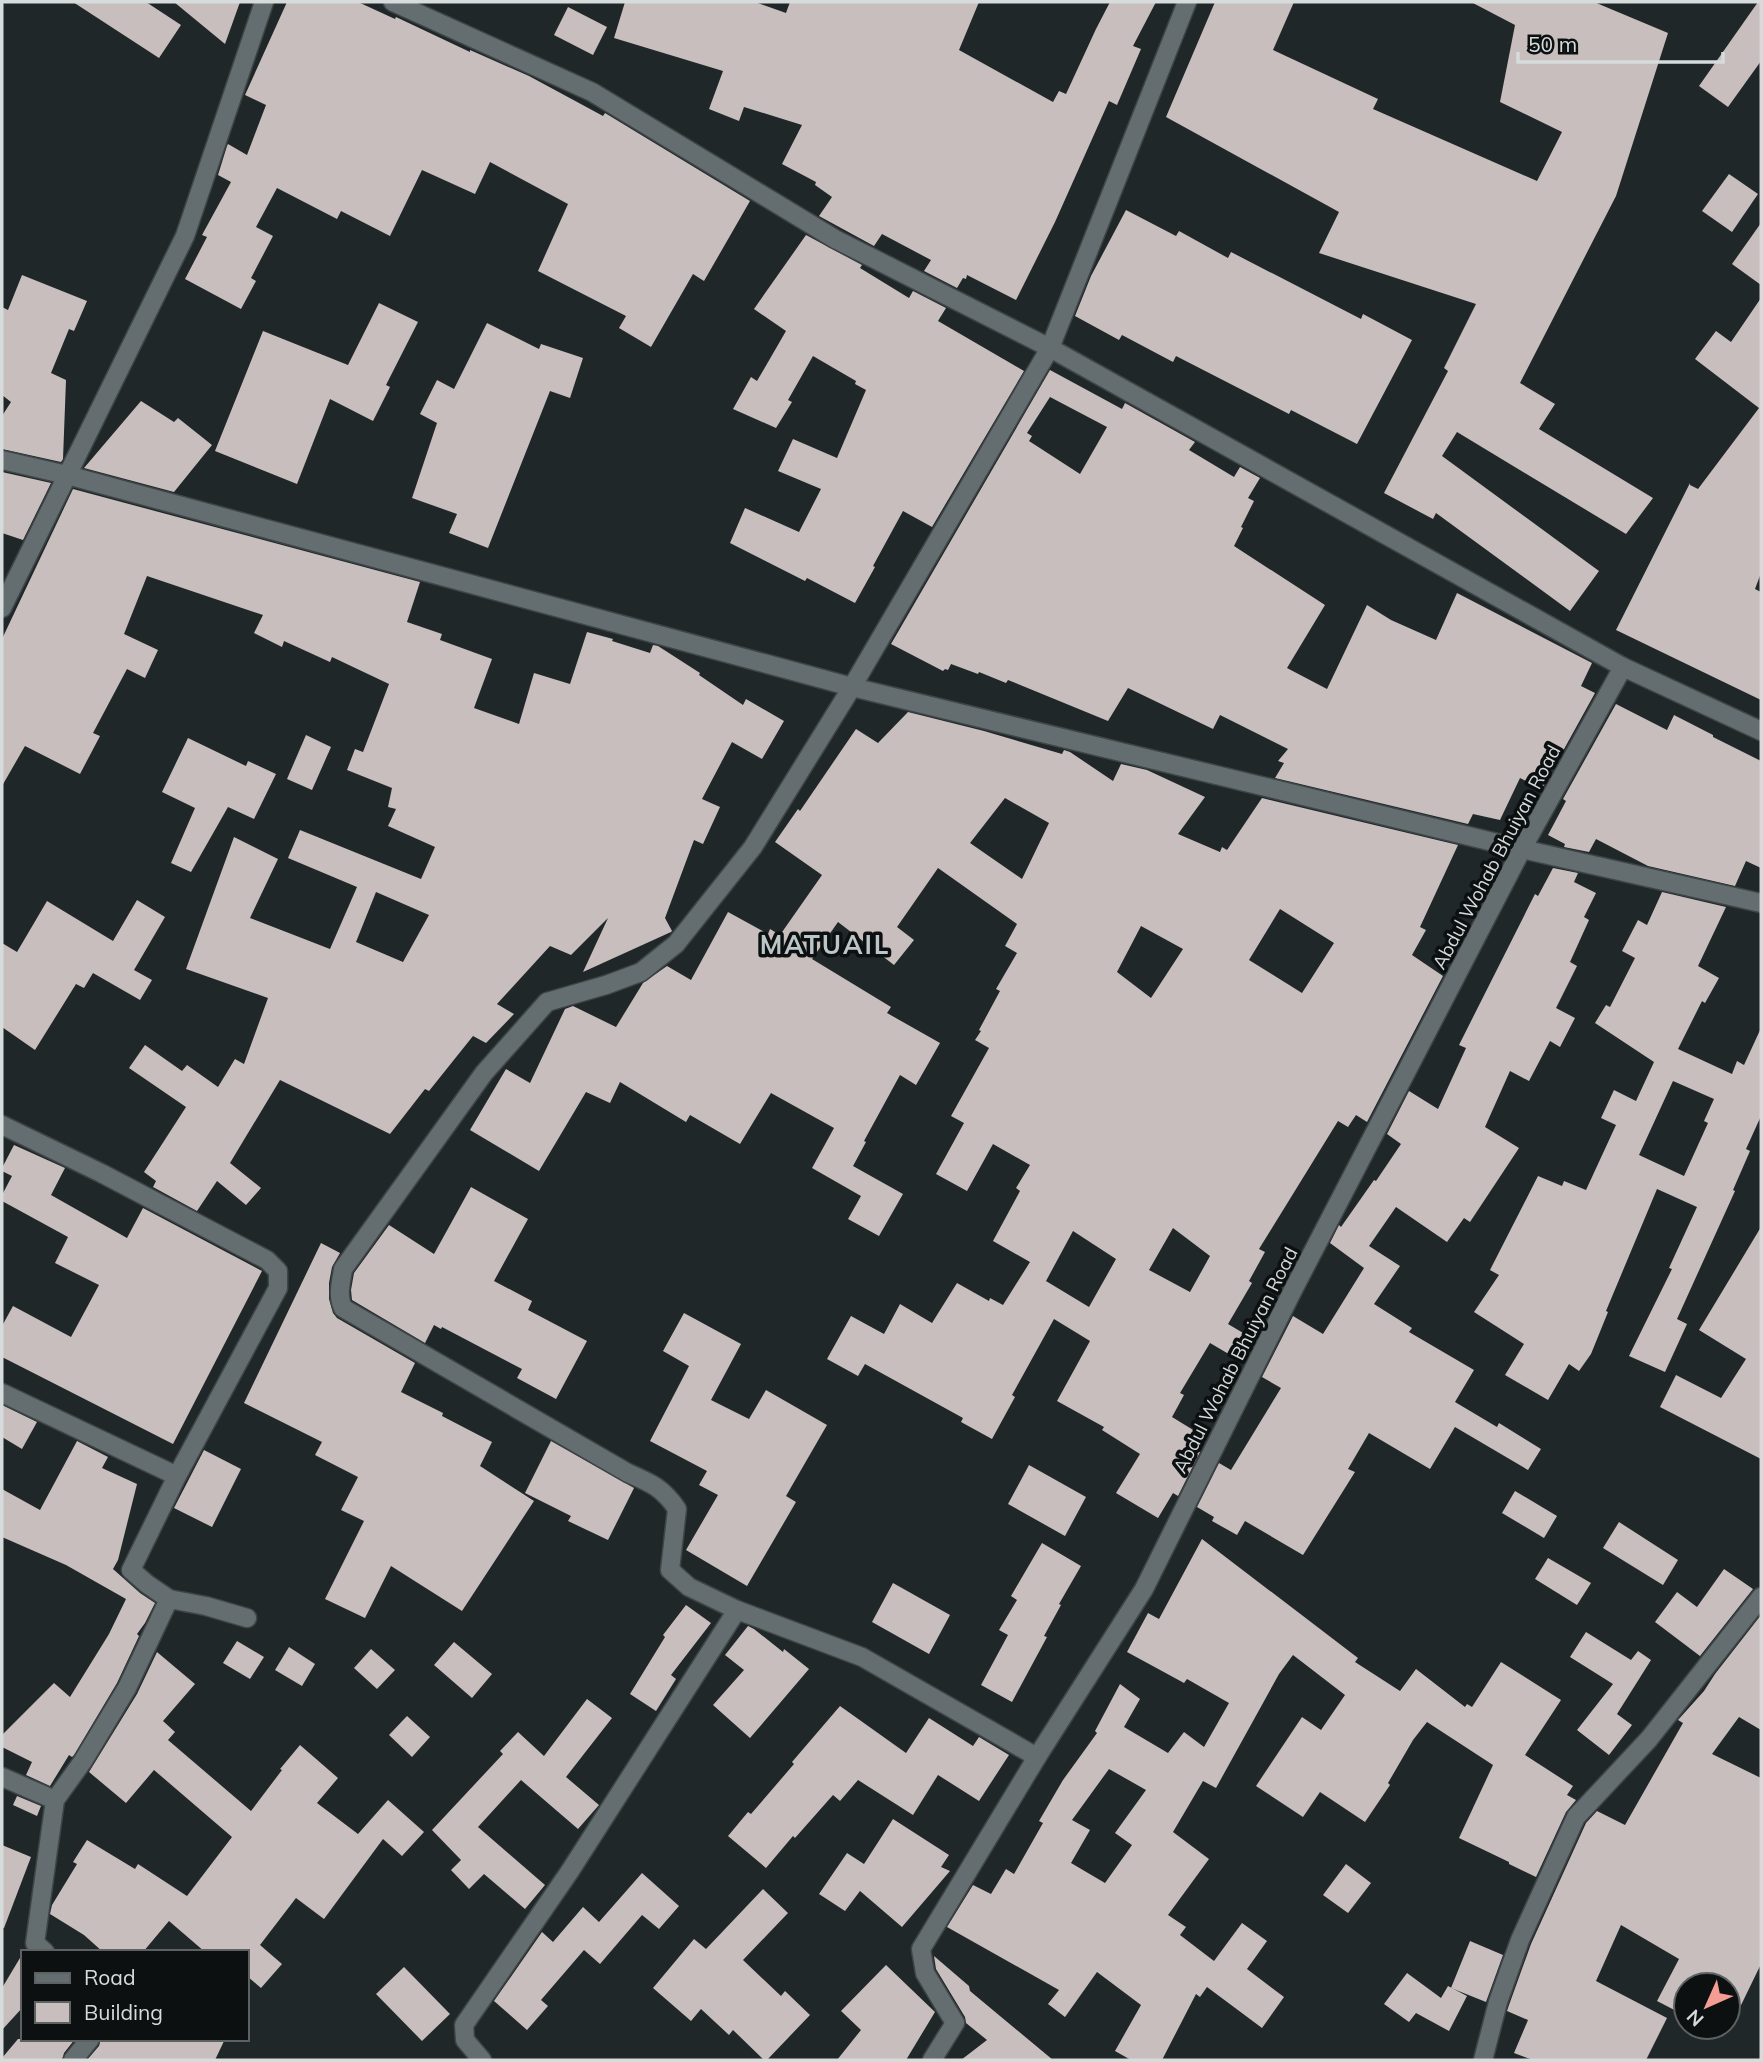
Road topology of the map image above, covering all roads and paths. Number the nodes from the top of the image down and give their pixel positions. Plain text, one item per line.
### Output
1 (264, 2) edge
2 (393, 2) edge
3 (1187, 2) edge
4 (1050, 348) junction
5 (2, 460) edge
6 (67, 475) junction
7 (2, 608) edge
8 (1623, 667) junction
9 (852, 687) junction
10 (1761, 730) edge
11 (1522, 849) junction
12 (1761, 903) edge
13 (2, 1125) edge
14 (2, 1393) edge
15 (177, 1476) junction
16 (1761, 1598) edge
17 (169, 1599) junction
18 (737, 1610) junction
19 (247, 1618) dead end
20 (1037, 1757) junction
21 (2, 1777) edge
22 (55, 1800) junction
23 (44, 1950) edge
24 (88, 2041) edge
25 (72, 2060) edge
26 (482, 2060) edge
27 (932, 2060) edge
28 (1483, 2060) edge

1 - 6 street
2 - 4 street
3 - 4 street
4 - 8 street
4 - 9 street
5 - 6 street
6 - 7 street
6 - 9 street
8 - 10 street
8 - 11 street, Abdul Wohab Bhuiyan Road
9 - 11 street
9 - 18 street
11 - 12 street
11 - 20 street, Abdul Wohab Bhuiyan Road
13 - 15 street
14 - 15 street
15 - 17 street
16 - 28 street
17 - 19 street
17 - 22 street
18 - 20 street
18 - 26 street
20 - 27 street, Abdul Wohab Bhuiyan Road
21 - 22 street
22 - 23 street
24 - 25 street

